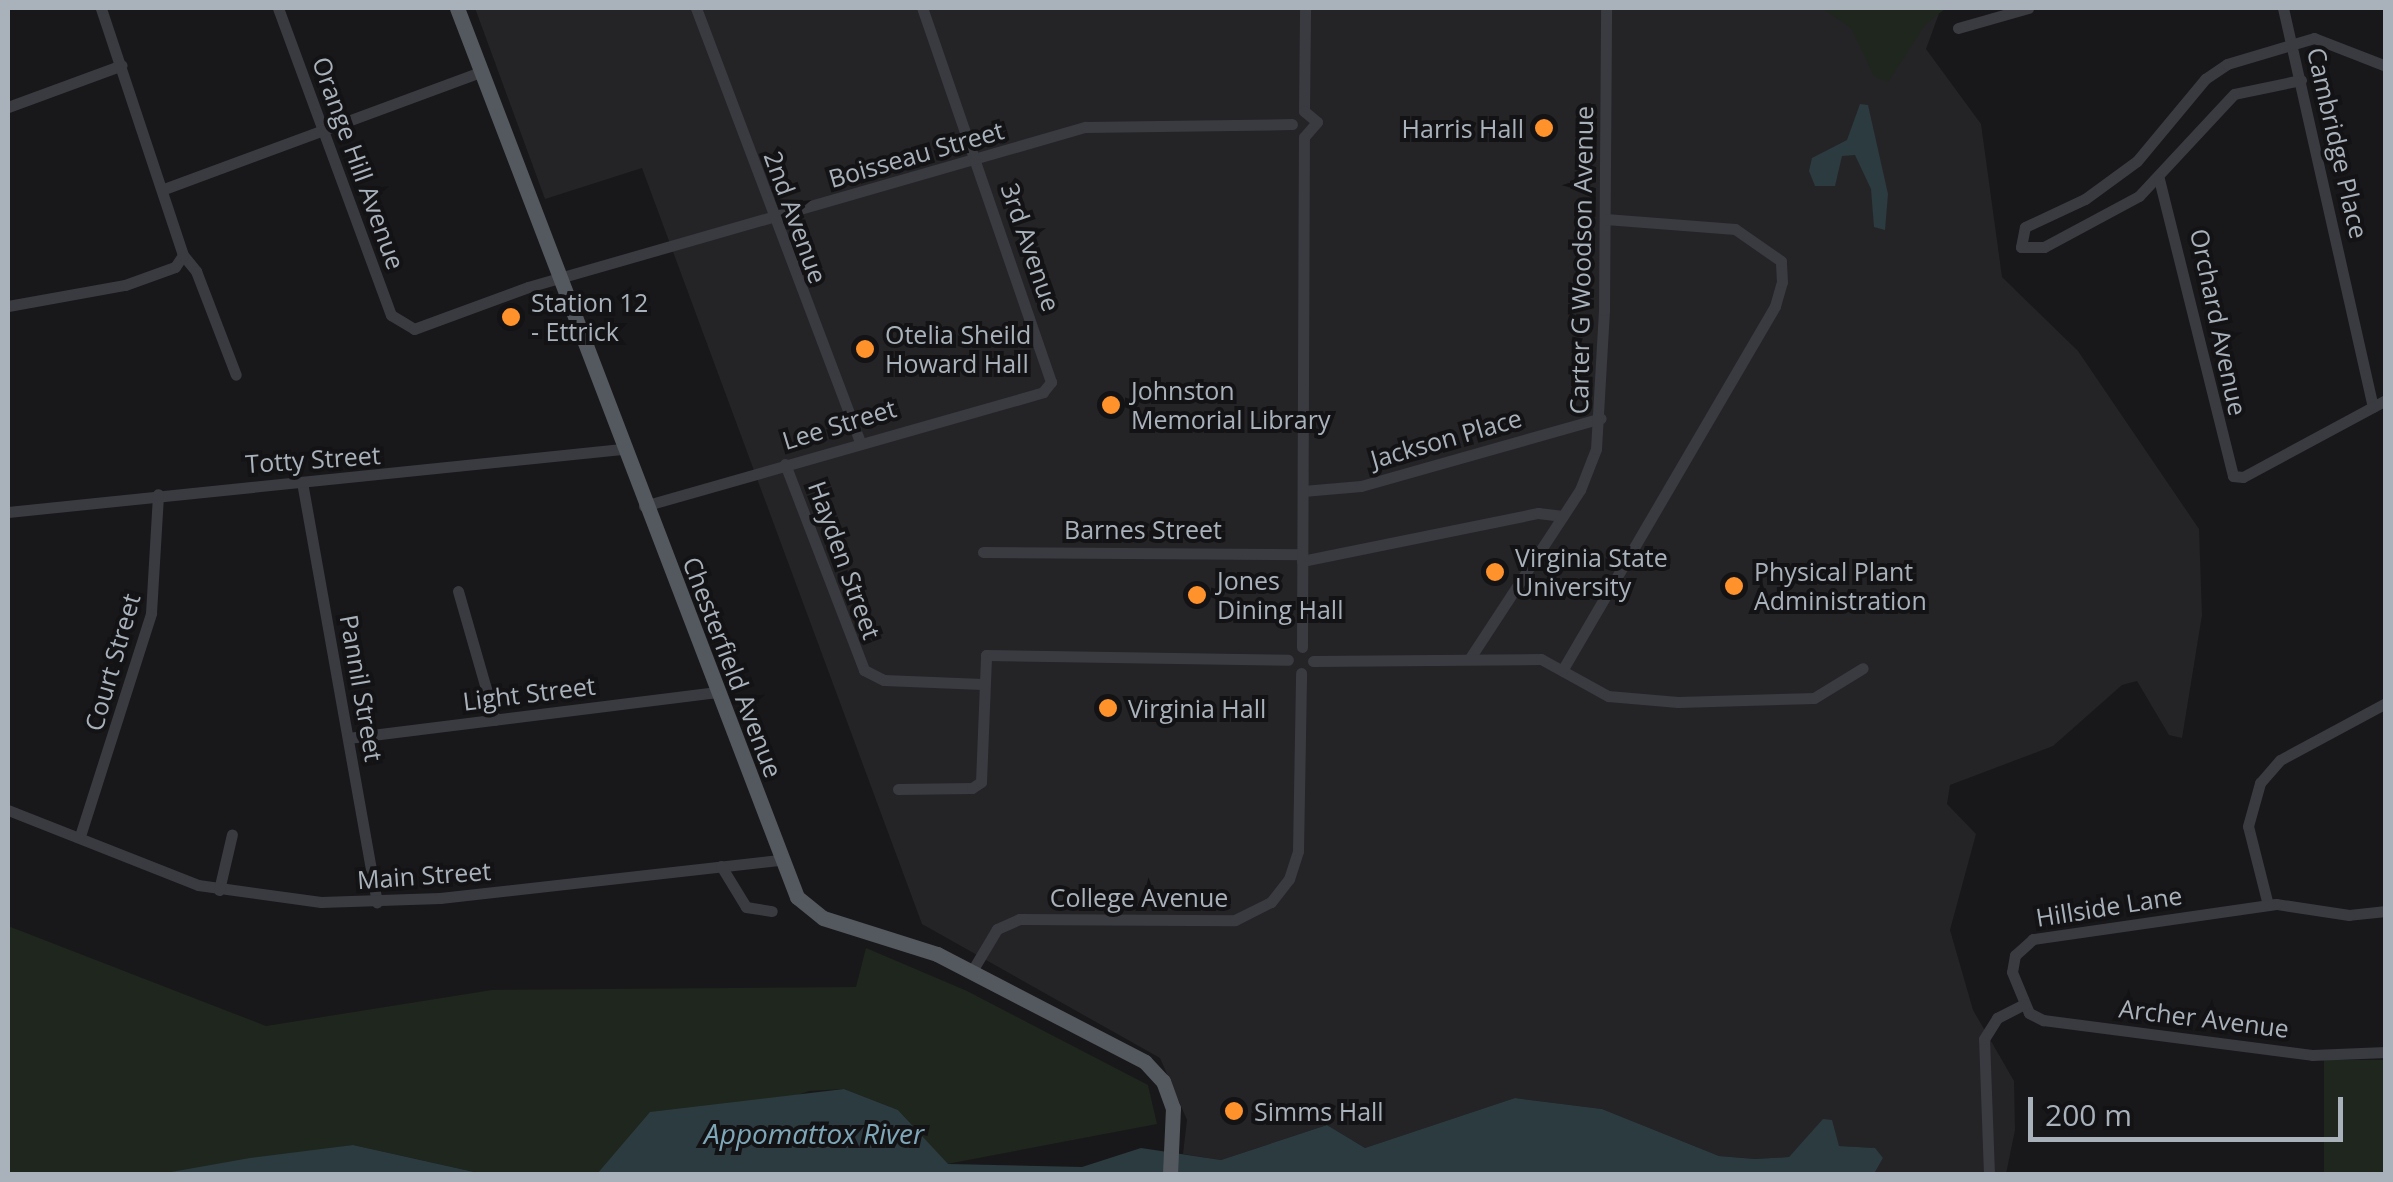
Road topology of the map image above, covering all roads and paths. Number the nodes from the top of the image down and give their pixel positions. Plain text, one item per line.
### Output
1 (100, 8) edge
2 (278, 8) edge
3 (458, 8) edge
4 (696, 8) edge
5 (922, 8) edge
6 (1305, 8) edge
7 (1606, 8) edge
8 (2028, 8) edge
9 (2283, 8) edge
10 (1958, 28) dead end
11 (2293, 48) junction
12 (122, 65) junction
13 (2386, 66) edge
14 (480, 72) junction
15 (2301, 80) junction
16 (8, 107) edge
17 (1304, 112) junction
18 (1292, 124) junction
19 (321, 127) junction
20 (1304, 137) junction
21 (977, 161) junction
22 (2160, 178) junction
23 (164, 189) junction
24 (774, 219) junction
25 (1605, 220) junction
26 (183, 255) junction
27 (560, 279) junction
28 (8, 306) edge
29 (407, 328) joint
30 (236, 375) dead end
31 (1047, 388) joint
32 (2379, 404) edge
33 (1601, 418) junction
34 (859, 440) junction
35 (622, 450) junction
36 (786, 464) junction
37 (302, 482) junction
38 (1302, 491) junction
39 (158, 494) junction
40 (644, 506) junction
41 (8, 512) edge
42 (1564, 516) junction
43 (983, 552) dead end
44 (1302, 557) junction
45 (458, 592) dead end
46 (1302, 648) junction
47 (1470, 658) junction
48 (1288, 660) junction
49 (1313, 661) junction
50 (1863, 668) dead end
51 (1563, 669) junction
52 (1302, 672) junction
53 (982, 684) junction
54 (715, 692) junction
55 (2386, 703) edge
56 (495, 720) junction
57 (348, 738) junction
58 (898, 788) dead end
59 (8, 810) edge
60 (232, 834) dead end
61 (80, 836) junction
62 (781, 860) junction
63 (721, 866) junction
64 (219, 890) junction
65 (377, 902) junction
66 (2268, 905) junction
67 (772, 911) dead end
68 (2386, 912) edge
69 (972, 971) junction
70 (2025, 1004) junction
71 (2386, 1052) edge
72 (1170, 1174) edge
73 (1989, 1174) edge

1 - 12 street
2 - 19 street, Orange Hill Avenue
3 - 14 main road, Chesterfield Avenue
4 - 24 street, 2nd Avenue
5 - 21 street, 3rd Avenue
6 - 17 street
7 - 25 street, Carter G Woodson Avenue
8 - 10 street
9 - 11 street, Cambridge Place
11 - 13 street
11 - 15 street, Cambridge Place
11 - 22 street
12 - 16 street
12 - 23 street
14 - 19 street
14 - 27 main road, Chesterfield Avenue
15 - 22 street
15 - 32 street, Cambridge Place
17 - 18 street
17 - 20 street
18 - 20 street
18 - 21 street, Boisseau Street
19 - 23 street
19 - 29 street, Orange Hill Avenue
20 - 38 street
21 - 24 street, Boisseau Street
21 - 31 street, 3rd Avenue
22 - 32 street, Orchard Avenue
23 - 26 street
24 - 27 street, Boisseau Street
24 - 34 street, 2nd Avenue
25 - 33 street, Carter G Woodson Avenue
25 - 51 street
26 - 28 street
26 - 30 street
27 - 29 street, Boisseau Street
27 - 35 main road, Chesterfield Avenue
31 - 34 street, Lee Street
33 - 38 street, Jackson Place
33 - 42 street, Carter G Woodson Avenue
34 - 36 street, Lee Street
35 - 37 street, Totty Street
35 - 40 main road, Chesterfield Avenue
36 - 40 street, Lee Street
36 - 53 street, Hayden Street
37 - 39 street, Totty Street
37 - 57 street, Pannil Street
38 - 44 street
39 - 41 street, Totty Street
39 - 61 street, Court Street
40 - 54 main road, Chesterfield Avenue
42 - 44 street, Barnes Street
42 - 47 street, Carter G Woodson Avenue
43 - 44 street, Barnes Street
44 - 46 street
45 - 56 street
46 - 48 street
46 - 49 street
47 - 49 street
47 - 51 street
48 - 52 street
48 - 53 street
49 - 52 street
50 - 51 street
52 - 69 street, College Avenue
53 - 58 street
54 - 56 street, Light Street
54 - 62 main road, Chesterfield Avenue
55 - 66 street
56 - 57 street, Light Street
57 - 65 street, Pannil Street
59 - 61 street, Main Street
60 - 64 street
61 - 64 street, Main Street
62 - 63 street, Main Street
62 - 69 main road, Chesterfield Avenue
63 - 65 street, Main Street
63 - 67 street
64 - 65 street, Main Street
66 - 68 street
66 - 70 street, Hillside Lane
69 - 72 main road, Chesterfield Avenue
70 - 71 street, Archer Avenue
70 - 73 street

